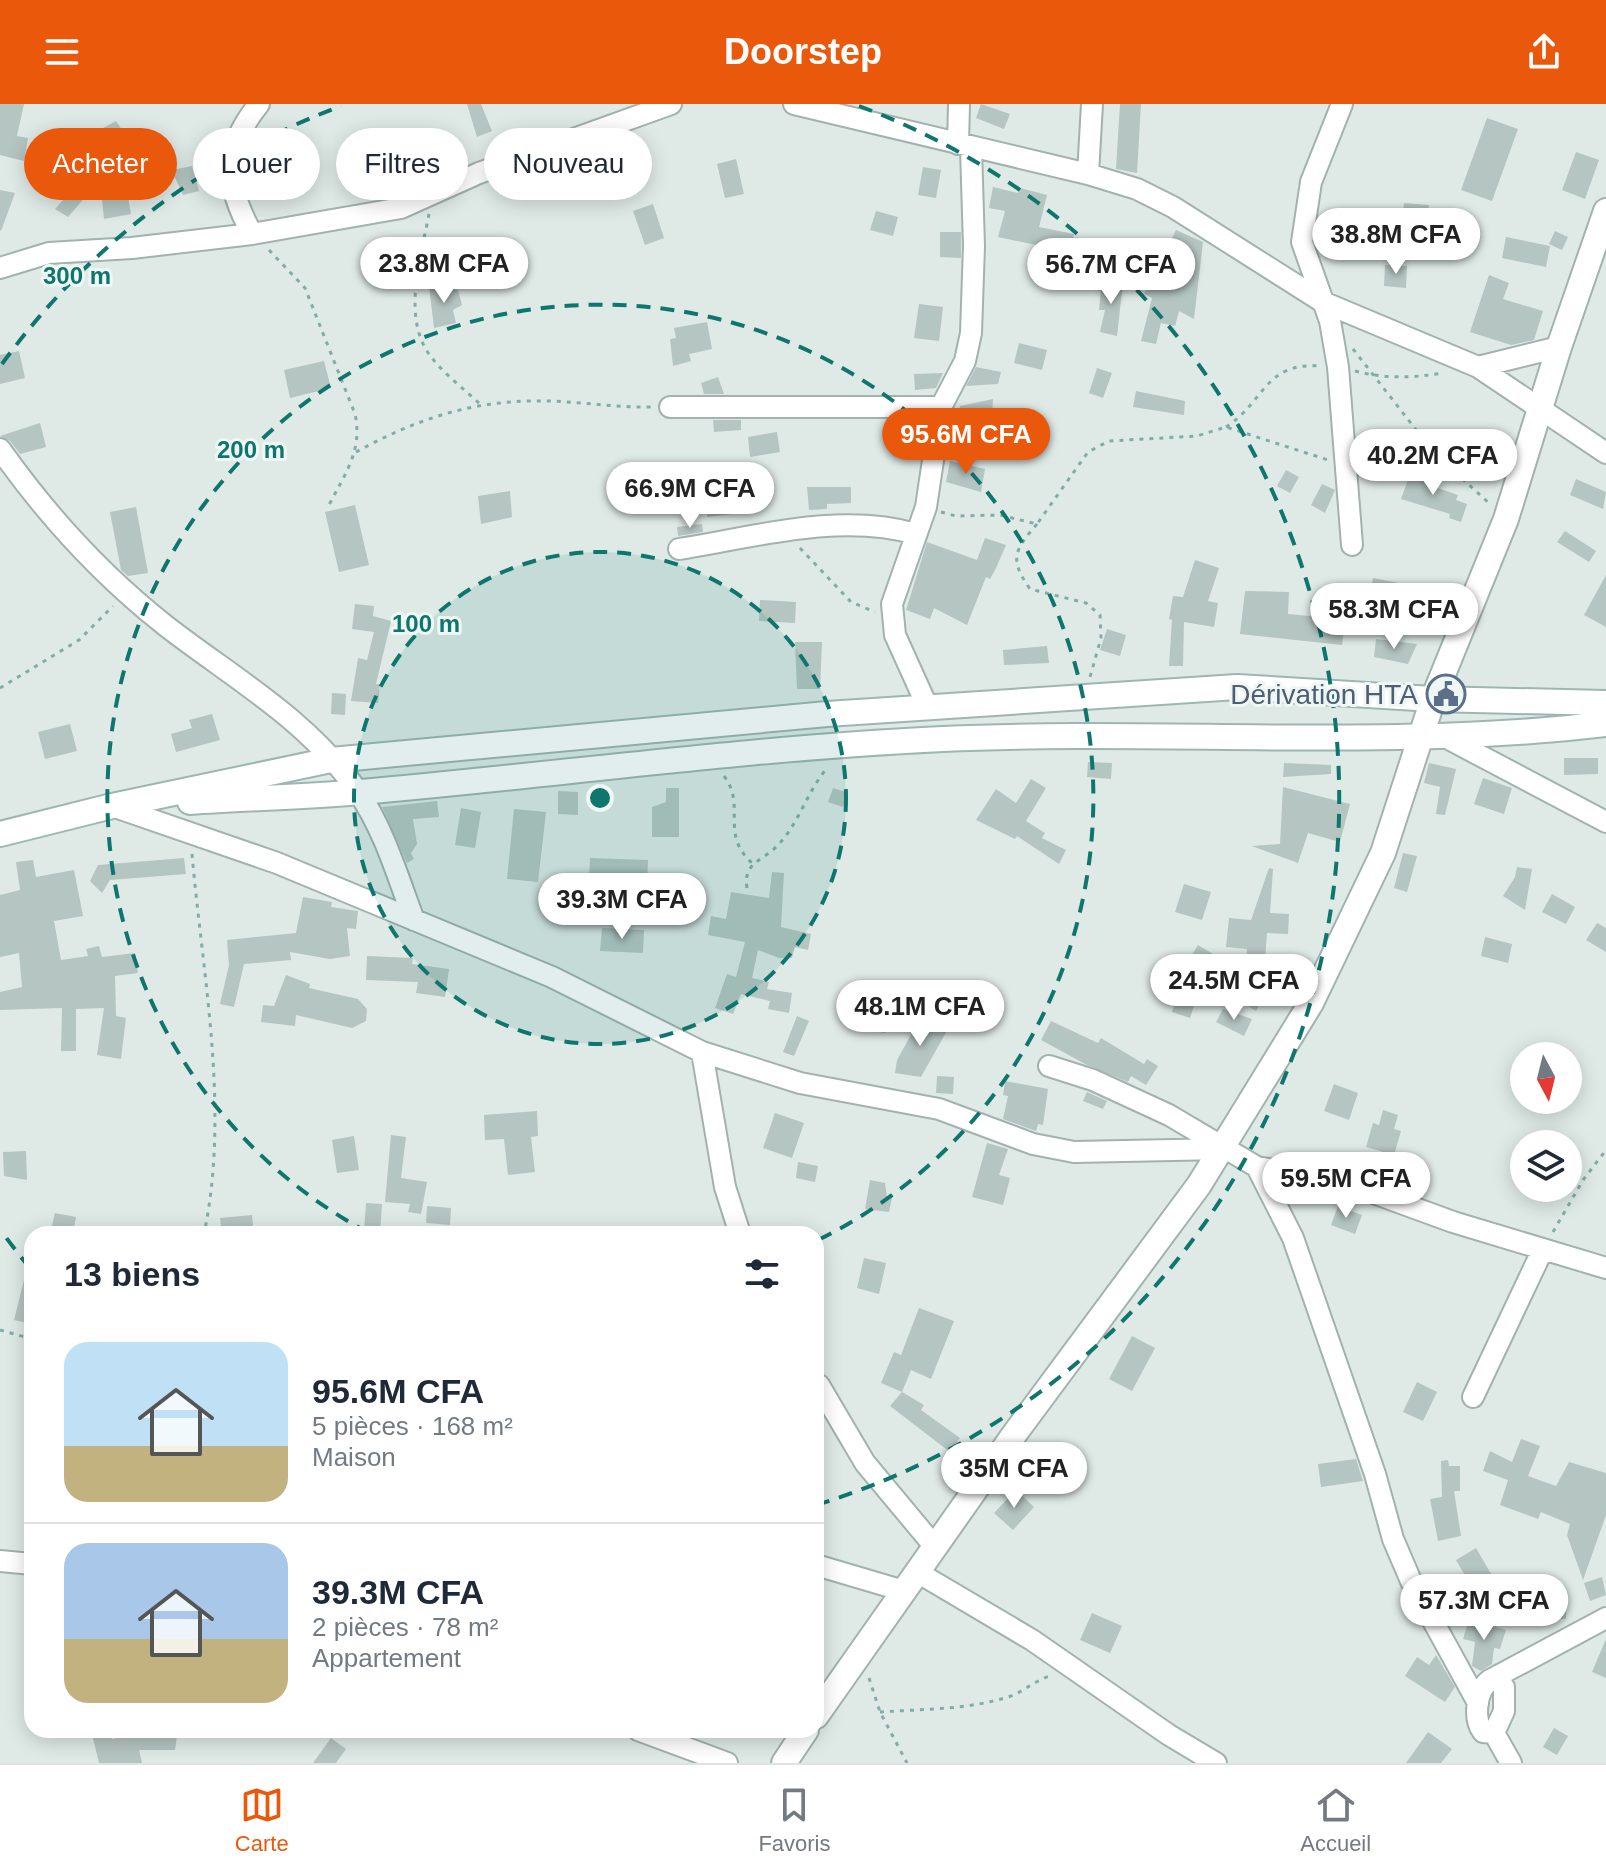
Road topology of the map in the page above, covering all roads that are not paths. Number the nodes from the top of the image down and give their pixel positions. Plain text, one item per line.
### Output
1 (259, 104) edge
2 (671, 104) edge
3 (794, 104) edge
4 (959, 104) edge
5 (1092, 104) edge
6 (1342, 104) edge
7 (965, 146) junction
8 (1088, 174) junction
9 (1606, 211) edge
10 (252, 234) junction
11 (0, 268) edge
12 (1326, 311) junction
13 (1559, 347) junction
14 (1478, 367) junction
15 (670, 407) road end
16 (941, 407) junction
17 (1541, 412) junction
18 (0, 449) edge
19 (1606, 453) edge
20 (916, 534) junction
21 (1352, 545) dead end
22 (679, 549) dead end
23 (1433, 699) junction
24 (1606, 703) edge
25 (982, 704) junction
26 (928, 708) junction
27 (827, 714) junction
28 (1606, 724) edge
29 (1434, 736) junction
30 (992, 737) junction
31 (843, 746) junction
32 (331, 760) junction
33 (359, 792) junction
34 (112, 806) junction
35 (1606, 822) edge
36 (0, 834) edge
37 (414, 920) junction
38 (702, 1052) junction
39 (1049, 1066) dead end
40 (1223, 1149) junction
41 (1257, 1167) junction
42 (737, 1226) edge
43 (1543, 1249) junction
44 (1606, 1268) edge
45 (824, 1397) edge
46 (1473, 1397) dead end
47 (935, 1547) junction
48 (0, 1561) edge
49 (24, 1563) edge
50 (824, 1566) edge
51 (910, 1582) junction
52 (1606, 1618) edge
53 (1490, 1680) junction
54 (1478, 1703) junction
55 (824, 1704) edge
56 (1494, 1733) junction
57 (660, 1738) edge
58 (801, 1738) edge
59 (727, 1763) edge
60 (784, 1763) edge
61 (1216, 1763) edge
62 (1511, 1763) edge

1 - 10 street
2 - 10 street
3 - 7 street
4 - 7 street
5 - 8 street
6 - 12 street
7 - 8 street
7 - 16 street
8 - 12 street
9 - 13 main road
10 - 11 street
12 - 14 street
12 - 21 street
13 - 14 street
13 - 17 main road
14 - 17 street
15 - 16 street
16 - 20 street
17 - 19 street
17 - 23 main road
18 - 32 street
20 - 22 street
20 - 26 street
23 - 24 main road
23 - 25 main road
23 - 29 main road
25 - 26 main road
25 - 30 street
26 - 27 main road
27 - 31 street
27 - 32 main road
28 - 29 main road
29 - 30 main road
29 - 35 street
29 - 40 main road
30 - 31 main road
31 - 33 main road
32 - 33 street
32 - 34 main road
33 - 34 main road
33 - 37 street
34 - 36 main road
34 - 37 street
37 - 38 street
38 - 40 street
38 - 42 street
39 - 40 street
40 - 41 street
40 - 47 main road
41 - 43 street
41 - 54 street
43 - 44 street
43 - 46 street
45 - 47 street
47 - 51 main road
48 - 49 street
50 - 51 street
51 - 55 main road
51 - 61 street
52 - 53 street
53 - 54 street
53 - 56 street
54 - 56 street
56 - 62 street
57 - 59 street
58 - 60 main road

